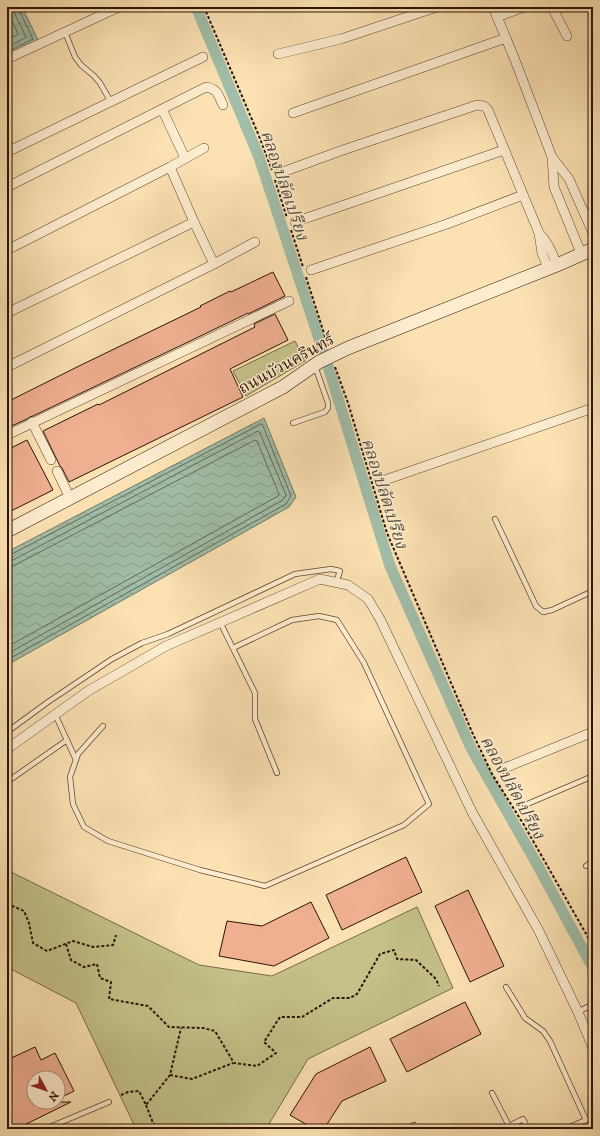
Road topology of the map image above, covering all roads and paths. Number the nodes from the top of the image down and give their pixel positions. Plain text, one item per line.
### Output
1 (119, 7) edge
2 (437, 7) edge
3 (493, 7) edge
4 (524, 7) edge
5 (552, 7) edge
6 (420, 10) edge
7 (497, 17) junction
8 (65, 32) junction
9 (567, 36) dead end
10 (506, 38) junction
11 (278, 54) dead end
12 (7, 58) edge
13 (203, 58) dead end
14 (110, 102) junction
15 (223, 105) dead end
16 (162, 108) junction
17 (293, 113) dead end
18 (204, 148) dead end
19 (504, 150) junction
20 (7, 152) edge
21 (552, 157) junction
22 (185, 158) junction
23 (170, 167) junction
24 (280, 173) dead end
25 (7, 187) edge
26 (523, 195) junction
27 (194, 222) junction
28 (295, 222) dead end
29 (593, 233) edge
30 (255, 242) dead end
31 (7, 250) edge
32 (587, 251) edge
33 (214, 264) junction
34 (553, 266) junction
35 (311, 270) dead end
36 (289, 301) dead end
37 (7, 313) edge
38 (317, 363) junction
39 (7, 367) edge
40 (593, 408) edge
41 (32, 422) junction
42 (293, 422) dead end
43 (7, 435) edge
44 (52, 460) dead end
45 (57, 471) dead end
46 (385, 480) dead end
47 (70, 498) junction
48 (495, 519) dead end
49 (7, 531) edge
50 (336, 583) junction
51 (593, 592) edge
52 (220, 622) junction
53 (233, 648) junction
54 (55, 714) junction
55 (103, 726) dead end
56 (7, 732) edge
57 (593, 732) edge
58 (67, 740) junction
59 (7, 748) edge
60 (76, 760) junction
61 (502, 769) dead end
62 (277, 773) dead end
63 (593, 776) edge
64 (7, 782) edge
65 (525, 805) dead end
66 (593, 860) edge
67 (586, 866) dead end
68 (7, 906) edge
69 (116, 935) dead end
70 (66, 944) junction
71 (439, 986) dead end
72 (506, 987) dead end
73 (593, 1004) edge
74 (578, 1012) junction
75 (181, 1028) junction
76 (593, 1048) edge
77 (234, 1063) junction
78 (170, 1075) junction
79 (492, 1093) dead end
80 (121, 1095) dead end
81 (109, 1102) dead end
82 (146, 1105) junction
83 (593, 1116) edge
84 (586, 1120) junction
85 (57, 1124) junction
86 (414, 1125) dead end
87 (45, 1129) edge
88 (60, 1129) edge
89 (161, 1129) edge
90 (406, 1129) edge
91 (528, 1129) edge
92 (565, 1129) edge

1 - 8 street
2 - 6 street
3 - 7 street
4 - 7 street
5 - 9 street
6 - 11 street
7 - 10 street
8 - 12 street
8 - 14 lane
10 - 17 street
10 - 21 street
13 - 14 street
14 - 20 street
15 - 16 street
16 - 22 street
16 - 25 street
18 - 22 street
19 - 24 street
19 - 26 street
19 - 28 street
21 - 29 street
21 - 32 street
22 - 23 street
23 - 27 street
23 - 31 street
26 - 34 street
26 - 35 street
27 - 33 street
27 - 37 street
30 - 33 street
32 - 34 street, ถนนบัวนครินทร์
33 - 39 street
34 - 38 street, ถนนบัวนครินทร์
36 - 41 street
38 - 42 lane
38 - 47 street, ถนนบัวนครินทร์
40 - 46 street
41 - 43 street
41 - 44 street
45 - 47 street
47 - 49 street, ถนนบัวนครินทร์
48 - 51 lane
50 - 52 street
50 - 56 lane
50 - 74 street
52 - 53 lane
52 - 54 street
53 - 60 lane
53 - 62 lane
54 - 58 lane
54 - 59 street
55 - 60 lane
57 - 61 street
58 - 60 lane
58 - 64 lane
63 - 65 lane
66 - 67 lane
68 - 70 path
69 - 70 path
70 - 75 path
71 - 77 path
72 - 84 lane
73 - 74 lane
74 - 76 street
75 - 77 path
75 - 78 path
77 - 78 path
78 - 82 path
79 - 91 lane
80 - 82 path
81 - 85 lane
82 - 89 path
83 - 84 lane
84 - 92 lane
85 - 87 lane
85 - 88 lane
86 - 90 lane

